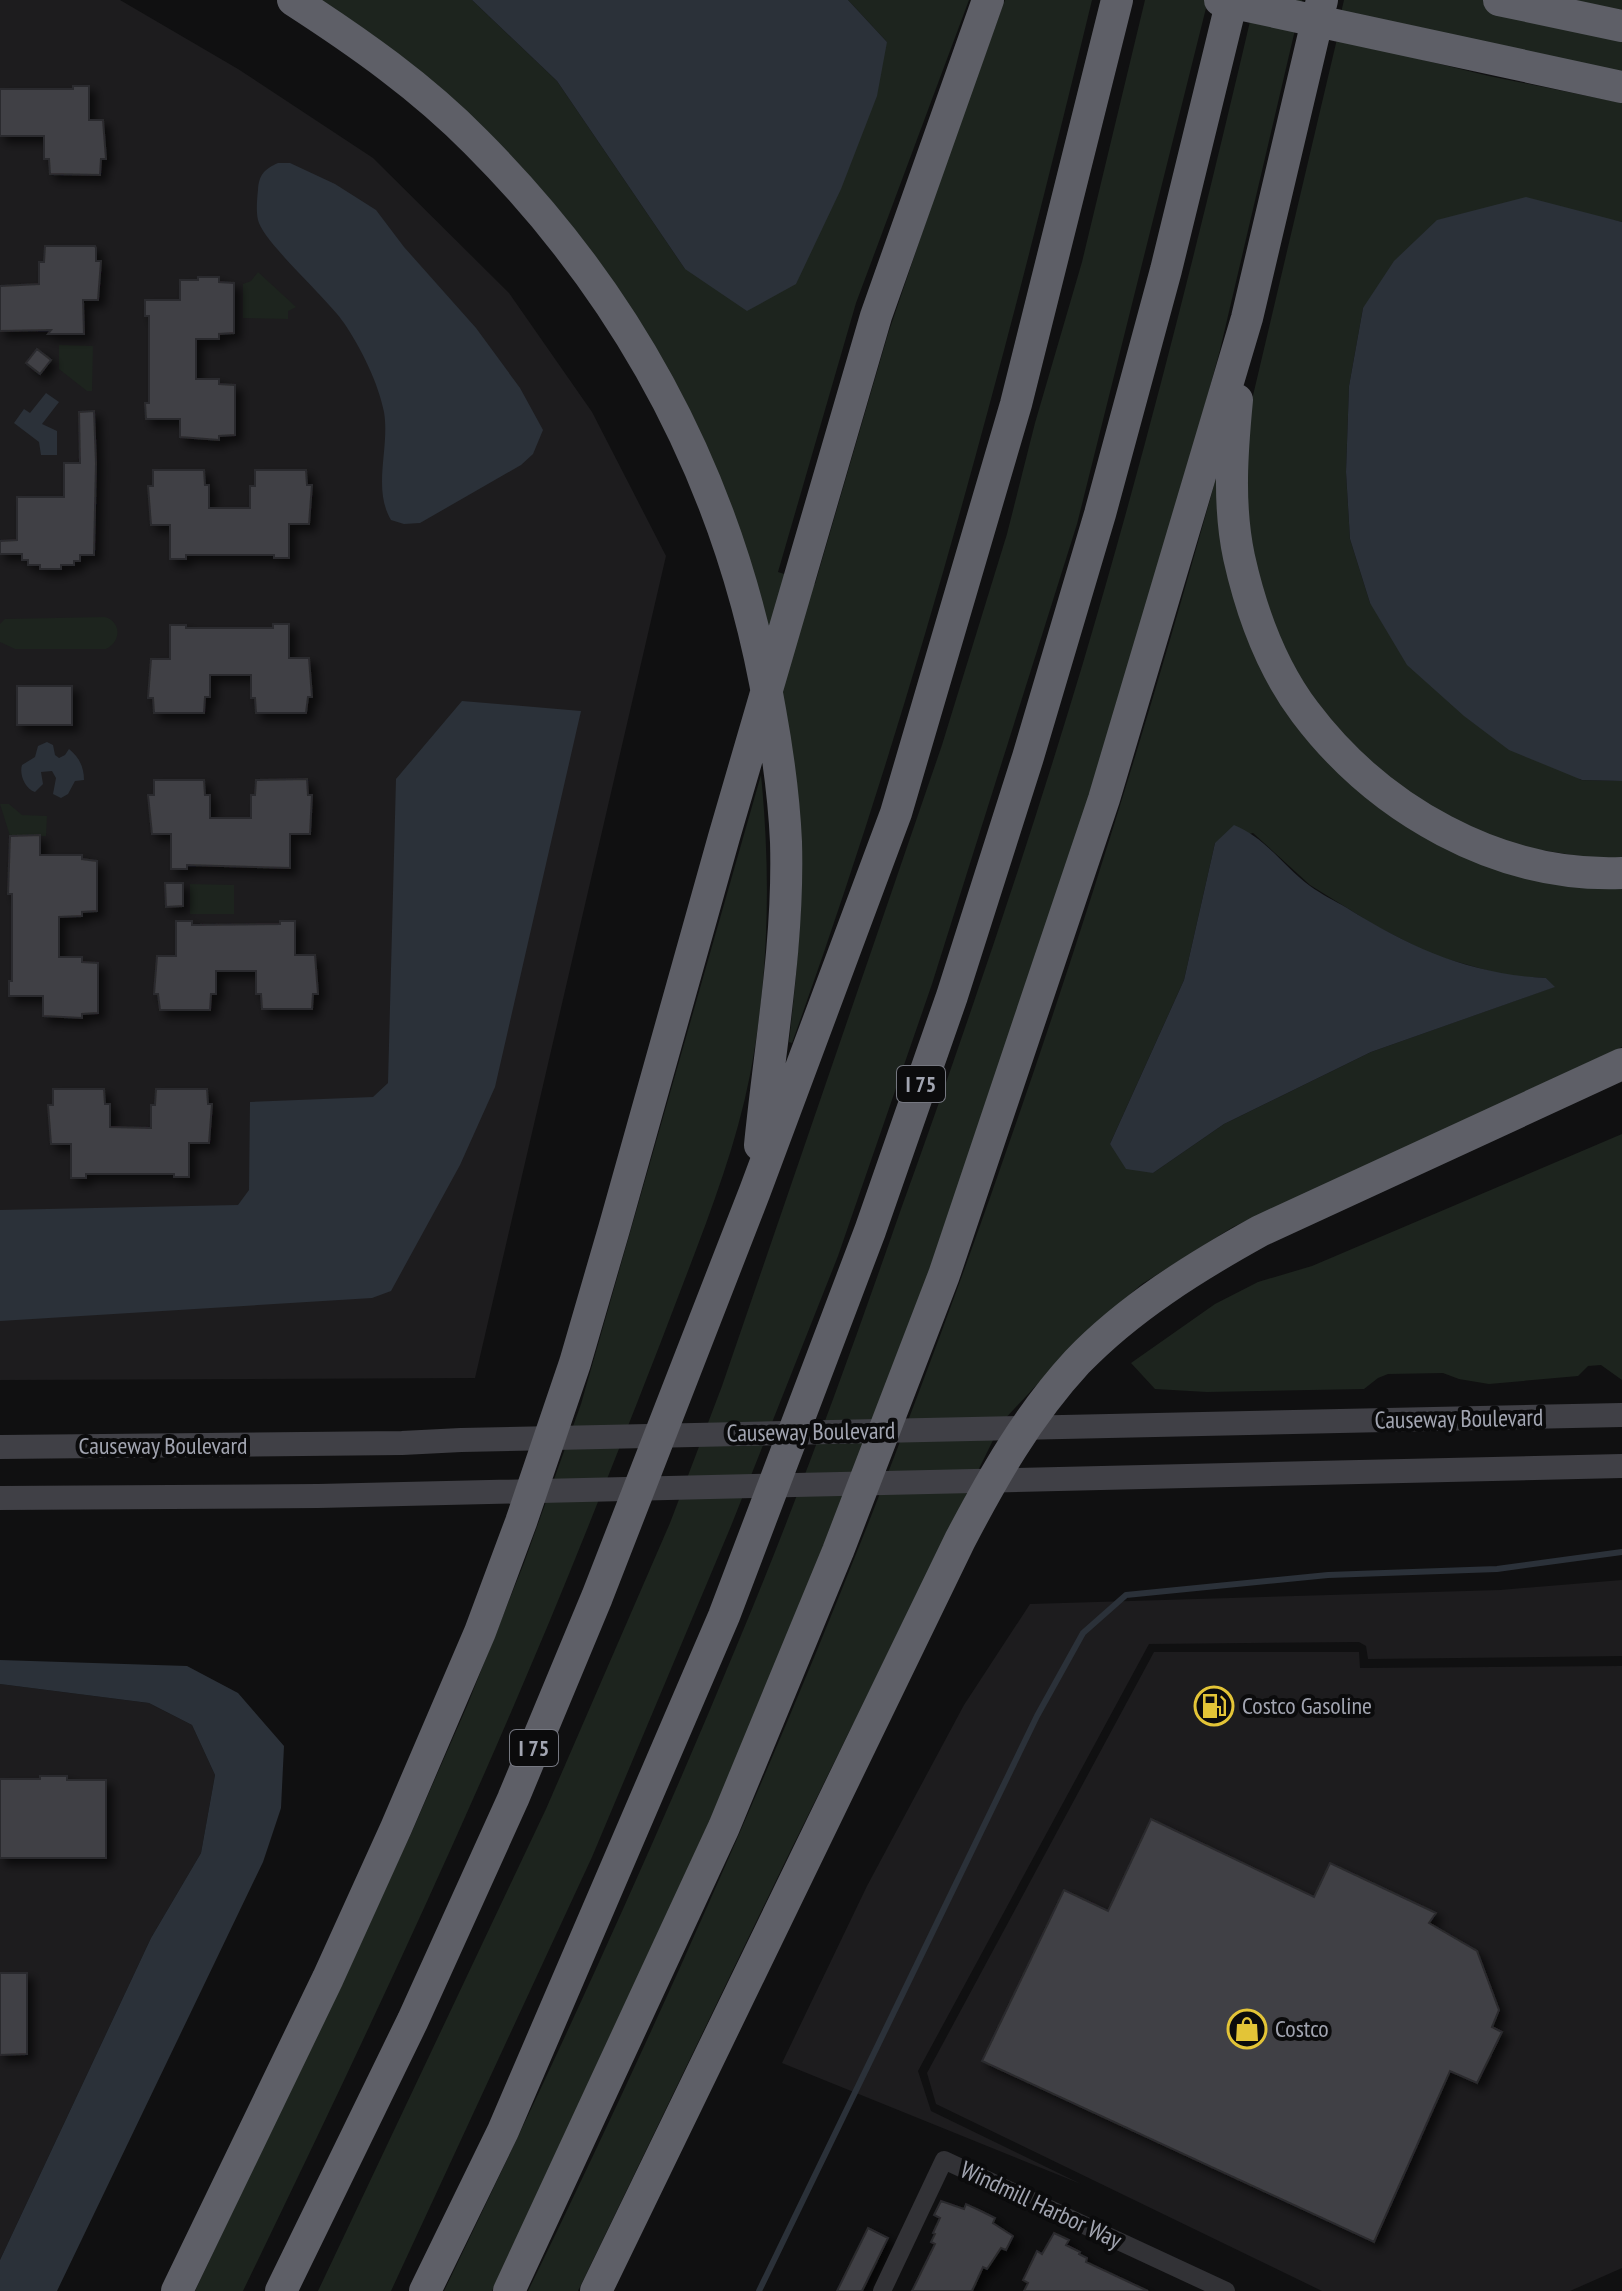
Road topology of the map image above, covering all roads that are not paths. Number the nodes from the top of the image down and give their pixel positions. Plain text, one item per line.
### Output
1 (293, 0) edge
2 (988, 0) edge
3 (1117, 0) edge
4 (1220, 0) edge
5 (1232, 0) edge
6 (1322, 0) edge
7 (1499, 0) edge
8 (1622, 26) edge
9 (1622, 87) edge
10 (1247, 318) junction
11 (1622, 873) edge
12 (1622, 1064) edge
13 (755, 1191) junction
14 (1622, 1415) edge
15 (0, 1447) edge
16 (1622, 1466) edge
17 (0, 1498) edge
18 (177, 2291) edge
19 (281, 2291) edge
20 (425, 2291) edge
21 (509, 2291) edge
22 (596, 2291) edge
23 (882, 2291) edge
24 (1226, 2291) edge

1 - 13 highway
2 - 18 highway
3 - 13 highway, I 75
4 - 9 highway
5 - 20 highway, I 75
6 - 10 highway
7 - 8 highway
10 - 11 highway
10 - 21 highway
12 - 22 highway
13 - 19 highway, I 75
14 - 15 main road, Causeway Boulevard
16 - 17 main road, Causeway Boulevard
23 - 24 street, Windmill Harbor Way

